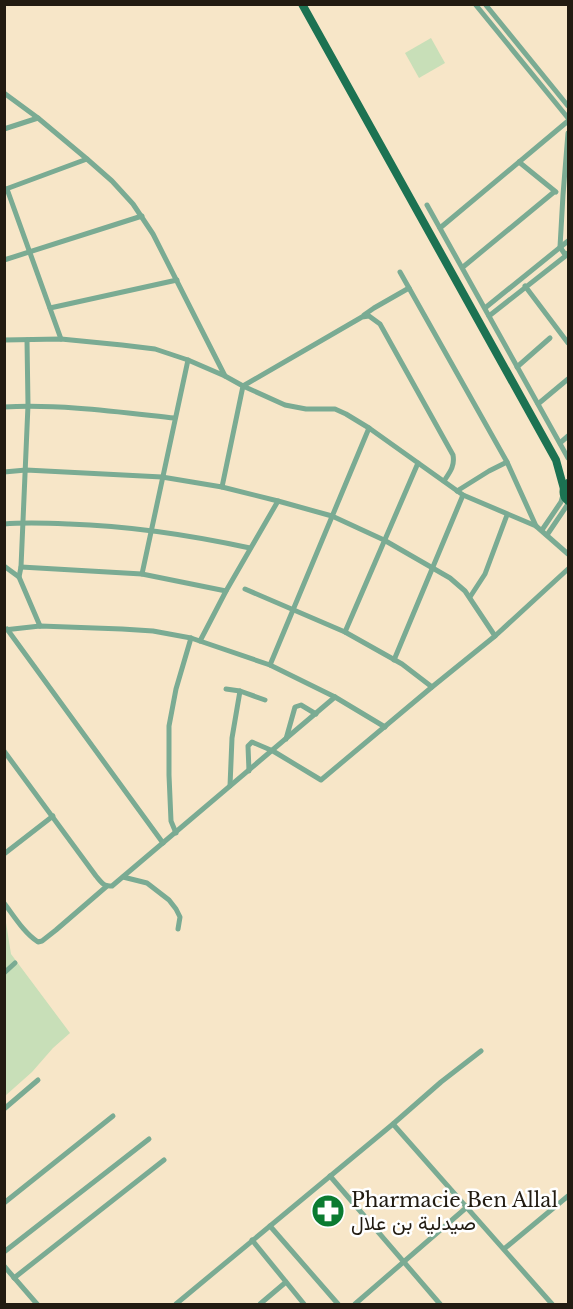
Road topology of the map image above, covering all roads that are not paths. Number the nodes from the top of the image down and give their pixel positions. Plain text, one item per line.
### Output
1 (302, 4) edge
2 (475, 4) edge
3 (485, 4) edge
4 (4, 93) edge
5 (568, 106) edge
6 (38, 118) junction
7 (568, 119) edge
8 (4, 129) edge
9 (568, 134) edge
10 (87, 159) junction
11 (519, 162) junction
12 (6, 189) edge
13 (554, 192) junction
14 (563, 195) junction
15 (427, 205) dead end
16 (142, 216) junction
17 (440, 228) junction
18 (568, 240) edge
19 (560, 247) junction
20 (29, 252) junction
21 (568, 254) edge
22 (4, 260) edge
23 (463, 267) junction
24 (400, 272) dead end
25 (177, 280) junction
26 (520, 280) junction
27 (526, 287) junction
28 (409, 288) junction
29 (50, 308) junction
30 (485, 308) junction
31 (489, 316) junction
32 (362, 317) junction
33 (550, 338) dead end
34 (60, 339) junction
35 (4, 340) edge
36 (27, 340) junction
37 (568, 343) edge
38 (188, 360) junction
39 (517, 367) junction
40 (225, 376) junction
41 (568, 379) edge
42 (243, 386) junction
43 (538, 404) junction
44 (28, 405) junction
45 (4, 407) edge
46 (175, 418) junction
47 (369, 428) junction
48 (568, 436) edge
49 (560, 443) junction
50 (568, 458) edge
51 (556, 460) junction
52 (507, 462) junction
53 (418, 463) junction
54 (26, 470) junction
55 (4, 472) edge
56 (568, 473) edge
57 (162, 477) junction
58 (444, 481) junction
59 (222, 487) junction
60 (457, 491) junction
61 (567, 494) edge
62 (463, 495) junction
63 (278, 501) junction
64 (507, 515) junction
65 (332, 516) junction
66 (23, 522) junction
67 (4, 524) edge
68 (536, 526) junction
69 (152, 530) junction
70 (542, 530) junction
71 (547, 535) junction
72 (384, 540) junction
73 (250, 548) junction
74 (568, 554) edge
75 (4, 566) edge
76 (21, 567) junction
77 (432, 567) junction
78 (568, 569) edge
79 (142, 574) junction
80 (19, 577) junction
81 (245, 589) dead end
82 (226, 591) junction
83 (470, 597) junction
84 (294, 609) junction
85 (40, 626) junction
86 (6, 630) edge
87 (345, 632) junction
88 (495, 636) junction
89 (191, 638) junction
90 (200, 641) junction
91 (394, 660) junction
92 (270, 664) junction
93 (432, 687) junction
94 (226, 689) dead end
95 (240, 691) junction
96 (335, 697) junction
97 (264, 700) dead end
98 (316, 714) junction
99 (384, 727) junction
100 (285, 741) junction
101 (4, 751) edge
102 (273, 751) junction
103 (249, 771) junction
104 (230, 786) junction
105 (53, 816) junction
106 (176, 833) junction
107 (163, 843) junction
108 (4, 854) edge
109 (123, 877) junction
110 (107, 886) junction
111 (4, 903) edge
112 (178, 929) dead end
113 (15, 963) dead end
114 (4, 973) edge
115 (481, 1051) dead end
116 (38, 1080) dead end
117 (4, 1108) edge
118 (113, 1116) dead end
119 (393, 1124) junction
120 (149, 1139) dead end
121 (164, 1160) dead end
122 (330, 1176) junction
123 (568, 1196) edge
124 (5, 1201) edge
125 (467, 1207) junction
126 (270, 1226) junction
127 (252, 1240) junction
128 (504, 1249) junction
129 (4, 1252) edge
130 (403, 1263) junction
131 (4, 1266) edge
132 (14, 1278) junction
133 (286, 1282) junction
134 (184, 1302) edge
135 (37, 1305) edge
136 (176, 1305) edge
137 (260, 1305) edge
138 (304, 1305) edge
139 (338, 1305) edge
140 (355, 1305) edge
141 (440, 1305) edge
142 (552, 1305) edge

1 - 51 main road
2 - 7 street
3 - 5 street
4 - 6 street
6 - 8 street
6 - 10 street
7 - 11 street
9 - 14 street
10 - 12 street
10 - 16 street
11 - 13 street
11 - 17 street
12 - 20 street
13 - 14 street
13 - 23 street
14 - 19 street
15 - 17 street
16 - 20 street
16 - 25 street
17 - 23 street
18 - 19 street
19 - 21 street
19 - 26 street
20 - 22 street
20 - 29 street
21 - 27 street
23 - 30 street
24 - 28 street
25 - 29 street
25 - 40 street
26 - 27 street
26 - 30 street
27 - 31 street
27 - 37 street
28 - 32 street
28 - 52 street
29 - 34 street
30 - 31 street
31 - 39 street
32 - 42 street
32 - 58 street
33 - 39 street
34 - 36 street
34 - 38 street
35 - 36 street
36 - 44 street
38 - 40 street
38 - 46 street
39 - 43 street
40 - 42 street
41 - 43 street
42 - 47 street
42 - 59 street
43 - 49 street
44 - 45 street
44 - 46 street
44 - 54 street
46 - 57 street
47 - 53 street
47 - 65 street
48 - 49 street
49 - 50 street
51 - 56 main road
51 - 61 main road
52 - 60 street
52 - 68 street
53 - 58 street
53 - 72 street
54 - 55 street
54 - 57 street
54 - 66 street
57 - 59 street
57 - 69 street
58 - 60 street
59 - 63 street
60 - 62 street
61 - 70 street
61 - 71 street
62 - 64 street
62 - 77 street
63 - 65 street
63 - 73 street
64 - 68 street
64 - 83 street
65 - 72 street
65 - 84 street
66 - 67 street
66 - 69 street
66 - 76 street
68 - 70 street
69 - 73 street
69 - 79 street
70 - 71 street
71 - 74 street
72 - 77 street
72 - 87 street
73 - 82 street
75 - 80 street
76 - 79 street
76 - 80 street
77 - 83 street
77 - 91 street
78 - 88 street
79 - 82 street
80 - 85 street
81 - 84 street
82 - 90 street
83 - 88 street
84 - 87 street
84 - 92 street
85 - 86 street
85 - 89 street
86 - 107 street
87 - 91 street
88 - 93 street
89 - 90 street
89 - 106 street
90 - 92 street
91 - 93 street
92 - 96 street
93 - 99 street
94 - 95 street
95 - 97 street
95 - 104 street
96 - 98 street
96 - 99 street
98 - 100 street
98 - 100 street
99 - 102 street
100 - 102 street
101 - 105 street
102 - 103 street
102 - 103 street
103 - 104 street
104 - 106 street
105 - 108 street
105 - 110 street
106 - 107 street
107 - 109 street
109 - 110 street
109 - 112 street
110 - 111 street
113 - 114 street
115 - 119 street
116 - 117 street
118 - 124 street
119 - 122 street
119 - 125 street
120 - 129 street
121 - 132 street
122 - 126 street
122 - 130 street
123 - 128 street
125 - 128 street
125 - 130 street
126 - 127 street
126 - 139 street
127 - 133 street
127 - 134 street
128 - 142 street
130 - 140 street
130 - 141 street
131 - 132 street
132 - 135 street
133 - 137 street
133 - 138 street
134 - 136 street

